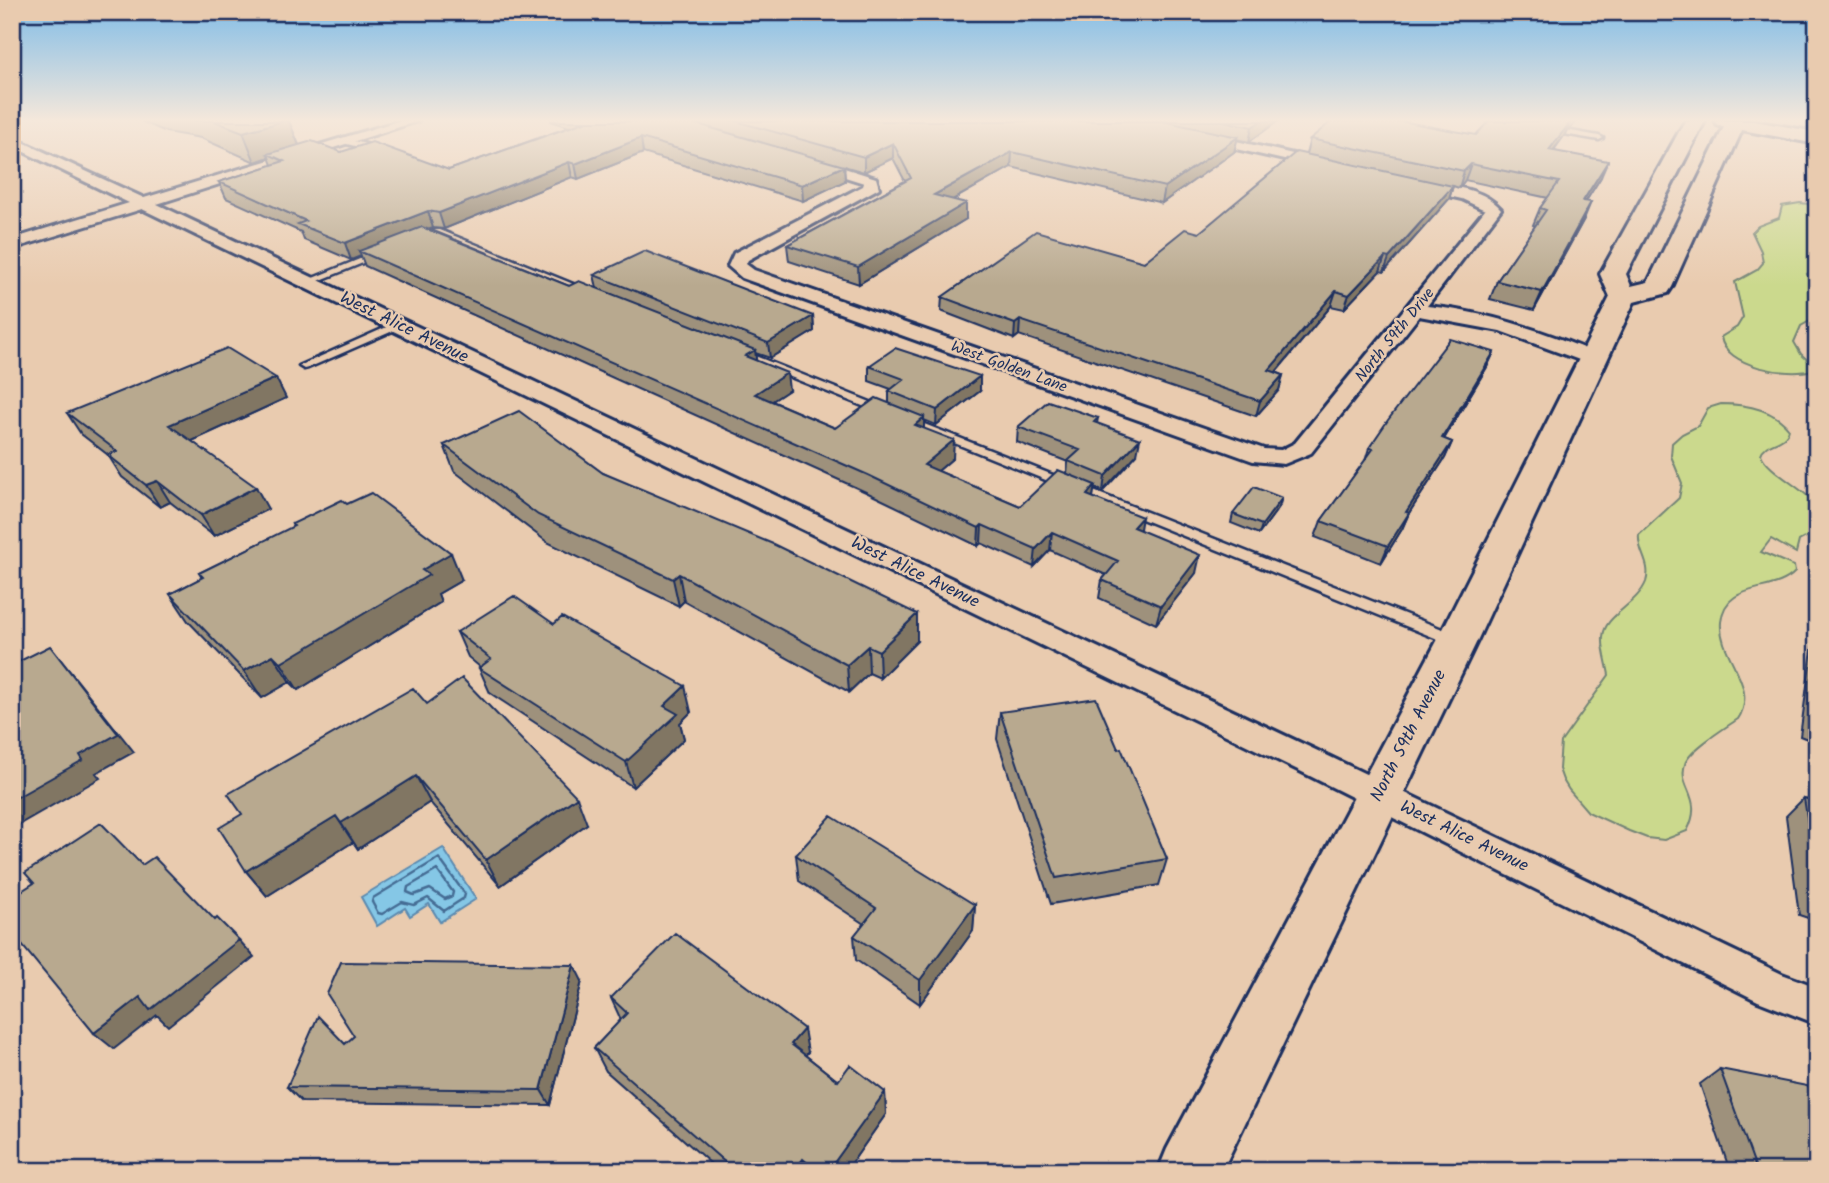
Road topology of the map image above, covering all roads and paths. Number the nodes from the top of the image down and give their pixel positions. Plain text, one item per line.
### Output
1 (86, 176) edge
2 (231, 176) edge
3 (855, 176) edge
4 (1665, 176) edge
5 (1707, 176) edge
6 (871, 181) joint
7 (1402, 182) edge
8 (143, 203) junction
9 (411, 242) edge
10 (12, 244) edge
11 (386, 252) edge
12 (308, 282) junction
13 (1623, 297) junction
14 (604, 299) edge
15 (1415, 310) junction
16 (398, 325) junction
17 (732, 350) edge
18 (1592, 359) junction
19 (304, 366) dead end
20 (1284, 457) joint
21 (1457, 641) junction
22 (1380, 795) junction
23 (1817, 1006) edge
24 (1189, 1171) edge

1 - 8 street, West Alice Avenue
2 - 8 street
3 - 6 street
4 - 13 main road
5 - 13 main road
6 - 20 street, West Golden Lane
7 - 15 street, North 59th Drive
8 - 10 street
8 - 12 street, West Alice Avenue
9 - 14 lane
11 - 12 lane
12 - 16 street, West Alice Avenue
13 - 18 main road, North 59th Avenue
15 - 18 street
15 - 20 street, North 59th Drive
16 - 19 lane
16 - 22 street, West Alice Avenue
17 - 21 lane
18 - 21 main road, North 59th Avenue
21 - 22 main road, North 59th Avenue
22 - 23 street, West Alice Avenue
22 - 24 main road, North 59th Avenue

